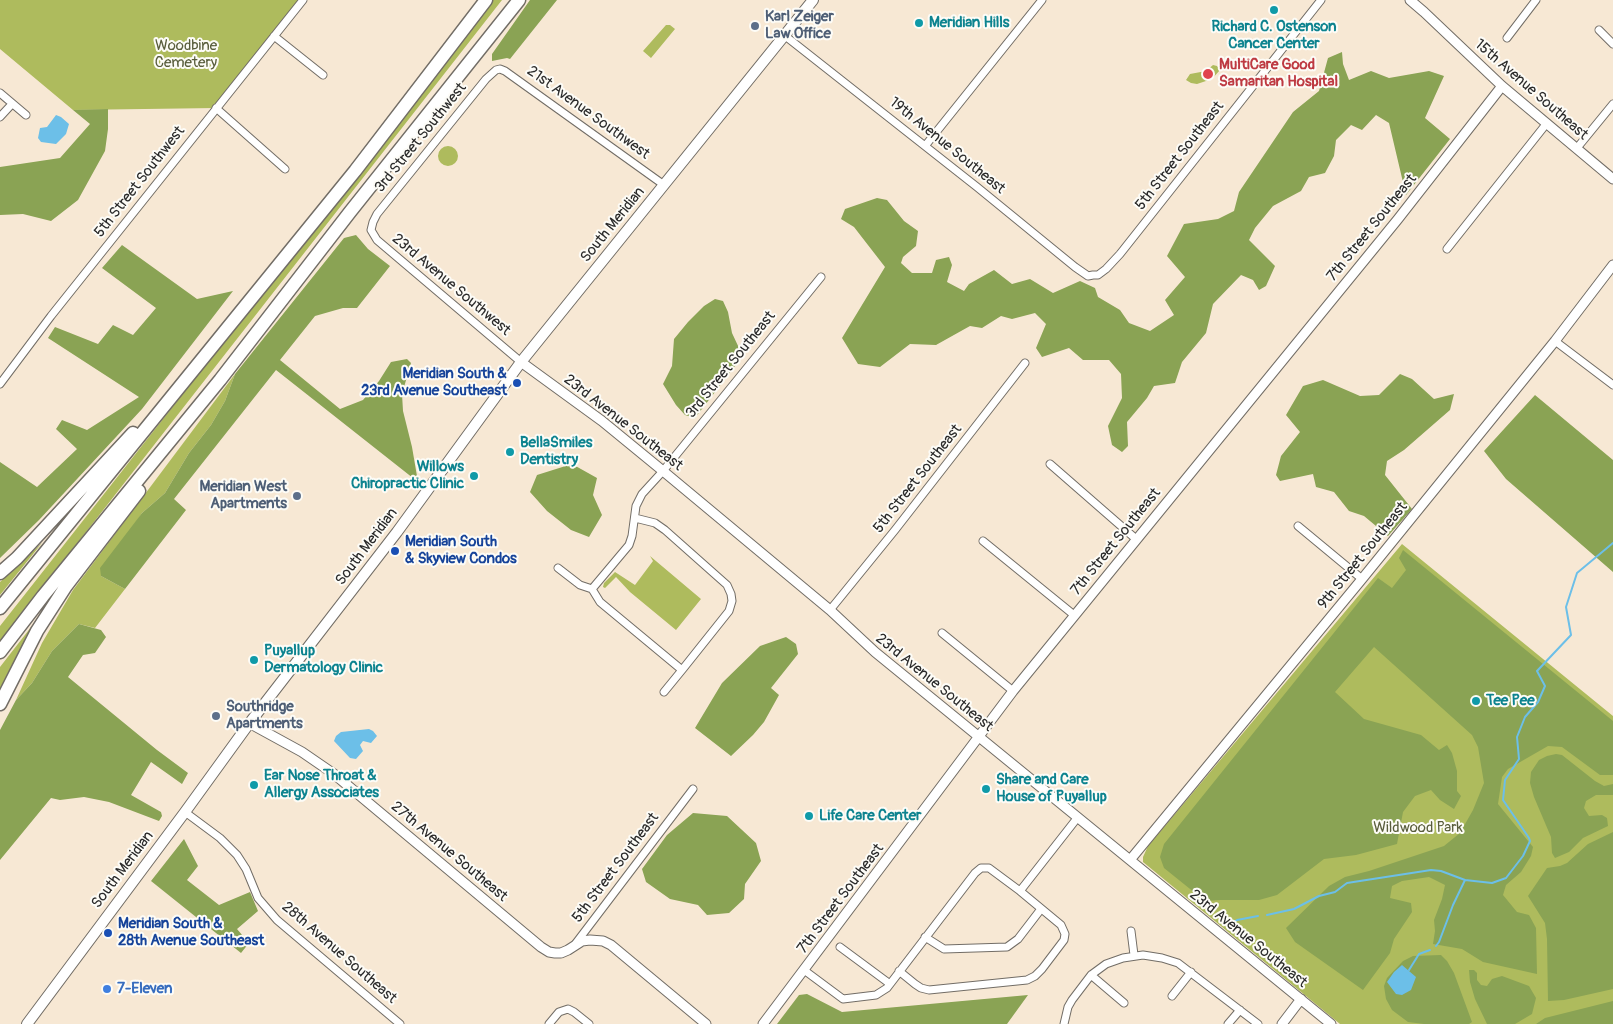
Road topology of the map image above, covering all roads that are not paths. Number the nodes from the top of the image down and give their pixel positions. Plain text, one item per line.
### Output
1 (303, 0) edge
2 (486, 0) edge
3 (519, 0) edge
4 (813, 0) edge
5 (1042, 0) edge
6 (1321, 0) edge
7 (1410, 0) edge
8 (1536, 0) edge
9 (1599, 30) dead end
10 (784, 35) junction
11 (274, 36) junction
12 (1506, 38) dead end
13 (1613, 44) edge
14 (493, 71) joint
15 (323, 75) dead end
16 (1502, 86) junction
17 (0, 94) edge
18 (12, 104) junction
19 (1613, 104) edge
20 (216, 108) junction
21 (26, 115) dead end
22 (0, 117) edge
23 (1547, 123) junction
24 (925, 146) junction
25 (1577, 148) junction
26 (285, 169) dead end
27 (1613, 179) edge
28 (664, 185) junction
29 (372, 224) joint
30 (1447, 249) dead end
31 (1613, 265) edge
32 (1093, 275) joint
33 (820, 277) dead end
34 (1555, 341) junction
35 (521, 362) junction
36 (1026, 363) dead end
37 (199, 364) junction
38 (220, 380) junction
39 (0, 384) edge
40 (1613, 385) edge
41 (1050, 464) dead end
42 (663, 471) junction
43 (635, 518) junction
44 (1298, 526) dead end
45 (1136, 539) junction
46 (983, 542) dead end
47 (558, 568) dead end
48 (0, 574) edge
49 (1362, 579) junction
50 (592, 589) junction
51 (0, 608) edge
52 (830, 610) junction
53 (1074, 615) junction
54 (942, 633) dead end
55 (0, 652) edge
56 (682, 670) junction
57 (1013, 691) junction
58 (664, 692) dead end
59 (0, 704) edge
60 (250, 723) junction
61 (979, 737) junction
62 (693, 789) dead end
63 (186, 812) junction
64 (1078, 817) junction
65 (1130, 860) junction
66 (1020, 891) junction
67 (1041, 909) junction
68 (1131, 931) dead end
69 (925, 937) junction
70 (575, 946) junction
71 (840, 947) dead end
72 (555, 954) joint
73 (1134, 955) junction
74 (804, 970) junction
75 (899, 971) junction
76 (1191, 972) junction
77 (1091, 975) junction
78 (890, 984) junction
79 (1172, 996) dead end
80 (1301, 999) junction
81 (1124, 1003) dead end
82 (1240, 1010) junction
83 (27, 1024) edge
84 (400, 1024) edge
85 (549, 1024) edge
86 (589, 1024) edge
87 (706, 1024) edge
88 (764, 1024) edge
89 (1064, 1024) edge
90 (1228, 1024) edge
91 (1258, 1024) edge
92 (1282, 1024) edge
93 (1331, 1024) edge

1 - 11 street, 5th Street Southwest
2 - 37 highway
3 - 38 highway
4 - 10 main road, South Meridian
5 - 24 street
6 - 32 street, 5th Street Southeast
7 - 16 street, 15th Avenue Southeast
8 - 12 street
9 - 13 street
10 - 24 street, 19th Avenue Southeast
10 - 28 main road, South Meridian
11 - 15 street
11 - 20 street, 5th Street Southwest
14 - 28 street, 21st Avenue Southwest
14 - 29 street, 3rd Street Southwest
16 - 23 street, 15th Avenue Southeast
16 - 45 street, 7th Street Southeast
17 - 18 street
18 - 21 street
18 - 22 street
19 - 25 street
20 - 26 street
20 - 39 street, 5th Street Southwest
23 - 25 street, 15th Avenue Southeast
23 - 30 street
24 - 32 street, 19th Avenue Southeast
25 - 27 street, 15th Avenue Southeast
28 - 35 main road, South Meridian
29 - 35 street, 23rd Avenue Southwest
31 - 34 street, 9th Street Southeast
33 - 42 street, 3rd Street Southeast
34 - 40 street
34 - 49 street, 9th Street Southeast
35 - 42 street, 23rd Avenue Southeast
35 - 60 main road, South Meridian
36 - 52 street, 5th Street Southeast
37 - 48 highway
37 - 51 highway
38 - 55 highway
38 - 59 highway
41 - 45 street
42 - 43 street, 3rd Street Southeast
42 - 52 street, 23rd Avenue Southeast
43 - 50 street, 3rd Street Southeast
43 - 56 street
44 - 49 street
45 - 53 street, 7th Street Southeast
46 - 53 street
47 - 50 street
49 - 65 street, 9th Street Southeast
50 - 56 street
52 - 61 street, 23rd Avenue Southeast
53 - 57 street, 7th Street Southeast
54 - 57 street
56 - 58 street
57 - 61 street, 7th Street Southeast
60 - 63 main road, South Meridian
60 - 72 street, 27th Avenue Southeast
61 - 64 street, 23rd Avenue Southeast
61 - 74 street, 7th Street Southeast
62 - 70 street, 5th Street Southeast
63 - 83 main road, South Meridian
63 - 84 street, 28th Avenue Southeast
64 - 65 street, 23rd Avenue Southeast
64 - 66 street
65 - 80 street, 23rd Avenue Southeast
66 - 67 street
66 - 69 street
67 - 69 street
67 - 75 street
68 - 73 street
69 - 75 street
70 - 72 street, 5th Street Southeast
70 - 87 street
71 - 78 street
73 - 76 street
73 - 77 street
74 - 78 street
74 - 88 street, 7th Street Southeast
75 - 78 street
76 - 79 street
76 - 82 street
77 - 81 street
77 - 89 street
80 - 92 street
80 - 93 street, 23rd Avenue Southeast
82 - 90 street
82 - 91 street
85 - 86 street

